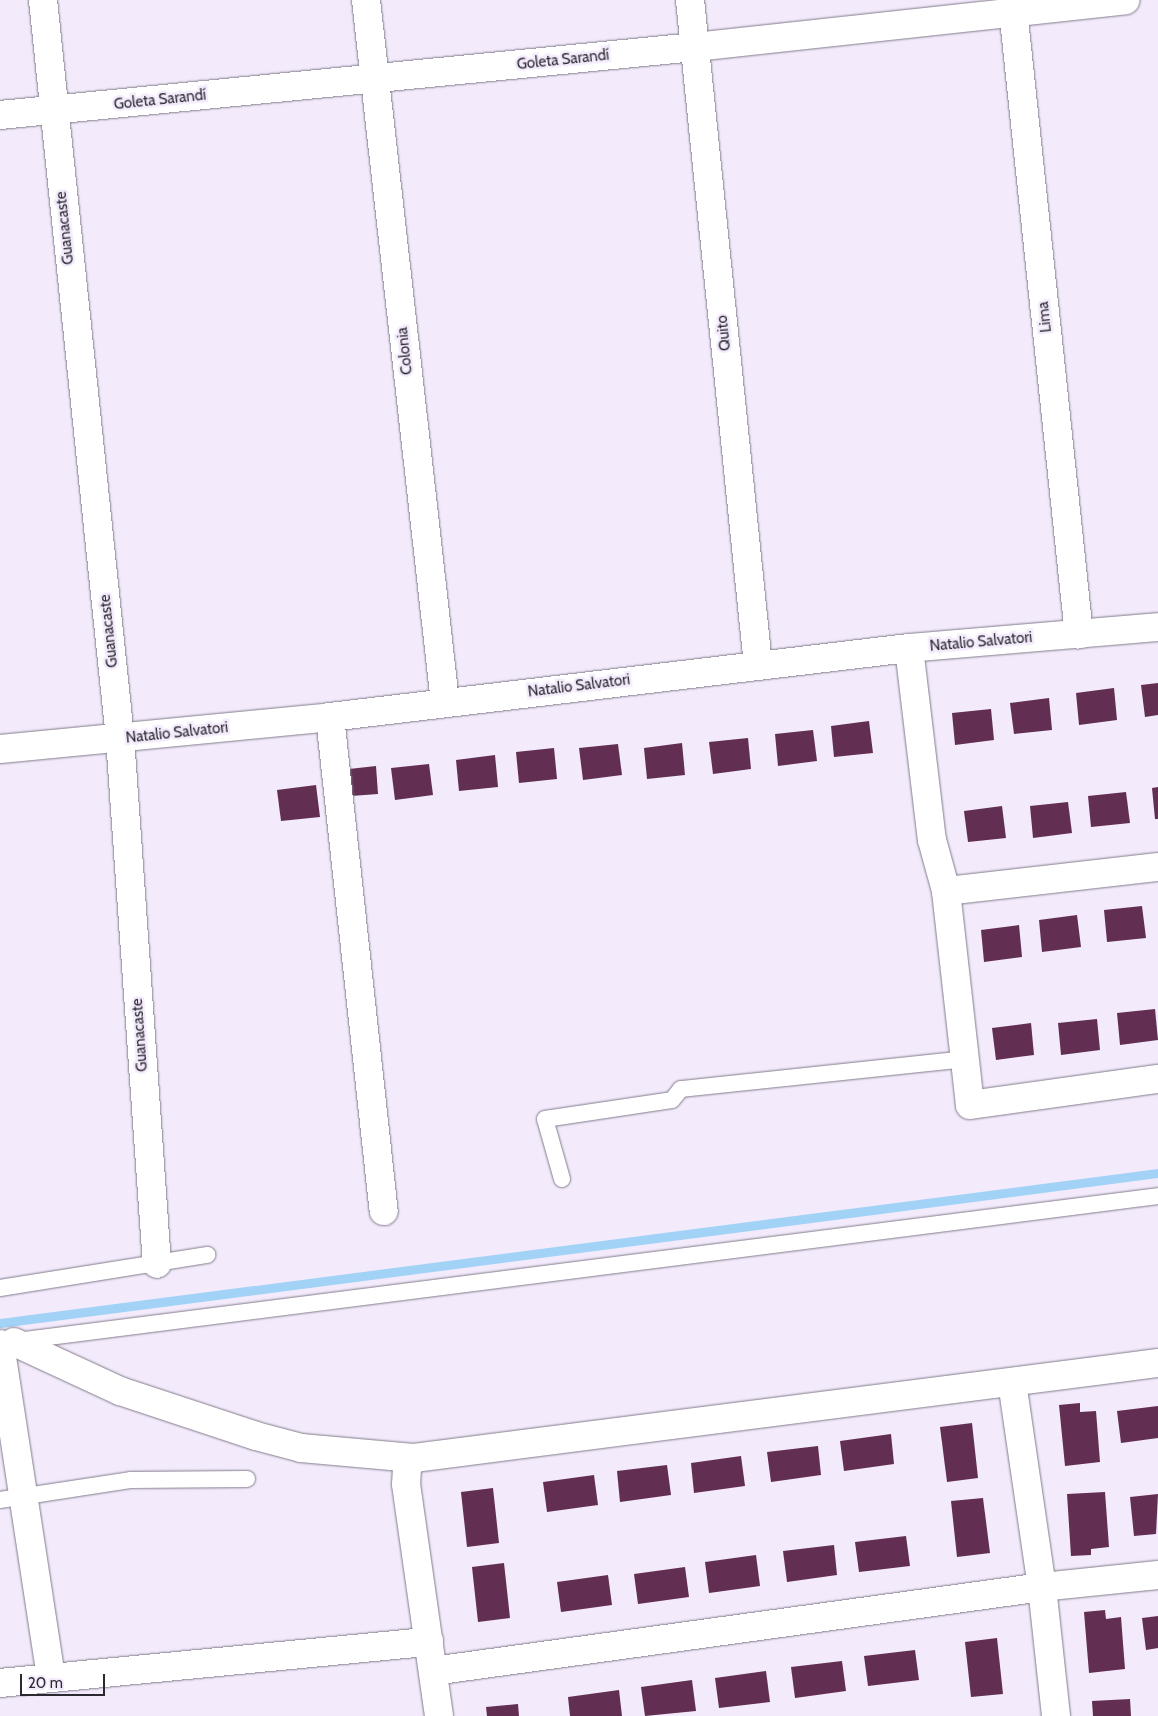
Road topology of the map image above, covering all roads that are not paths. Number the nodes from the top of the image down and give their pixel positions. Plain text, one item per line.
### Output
1 (42, 0) edge
2 (366, 0) edge
3 (690, 0) edge
4 (1125, 0) edge
5 (1012, 5) edge
6 (695, 47) junction
7 (374, 79) junction
8 (53, 111) junction
9 (0, 115) edge
10 (1158, 626) edge
11 (1079, 634) junction
12 (909, 648) junction
13 (758, 665) junction
14 (445, 702) junction
15 (330, 717) junction
16 (120, 738) junction
17 (0, 749) edge
18 (1158, 867) edge
19 (946, 891) junction
20 (965, 1060) junction
21 (1158, 1079) edge
22 (562, 1179) dead end
23 (1158, 1196) edge
24 (384, 1210) dead end
25 (207, 1255) dead end
26 (157, 1264) junction
27 (0, 1288) edge
28 (5, 1343) edge
29 (1158, 1363) edge
30 (1012, 1382) junction
31 (414, 1458) junction
32 (247, 1479) dead end
33 (12, 1498) edge
34 (1158, 1574) edge
35 (1042, 1587) junction
36 (429, 1642) junction
37 (433, 1671) junction
38 (52, 1677) junction
39 (0, 1684) edge
40 (439, 1716) edge
41 (1056, 1716) edge

1 - 8 street, Guanacaste
2 - 7 street, Colonia
3 - 6 street, Quito
4 - 5 street, Goleta Sarandí
5 - 6 street, Goleta Sarandí
5 - 11 street, Lima
6 - 7 street, Goleta Sarandí
6 - 13 street, Quito
7 - 8 street, Goleta Sarandí
7 - 14 street, Colonia
8 - 9 street, Goleta Sarandí
8 - 16 street, Guanacaste
10 - 11 street, Natalio Salvatori
11 - 12 street, Natalio Salvatori
12 - 13 street, Natalio Salvatori
12 - 19 street
13 - 14 street, Natalio Salvatori
14 - 15 street, Natalio Salvatori
15 - 16 street, Natalio Salvatori
15 - 24 street
16 - 17 street, Natalio Salvatori
16 - 26 street, Guanacaste
18 - 19 street
19 - 20 street
20 - 21 street
20 - 22 lane
23 - 28 lane
25 - 26 lane
26 - 27 lane
28 - 31 street
28 - 33 street
29 - 30 street
30 - 31 street
30 - 35 street
31 - 36 street
32 - 33 lane
33 - 38 street
34 - 35 street
35 - 37 street
35 - 41 street
36 - 37 street
36 - 38 street
37 - 40 street
38 - 39 street

